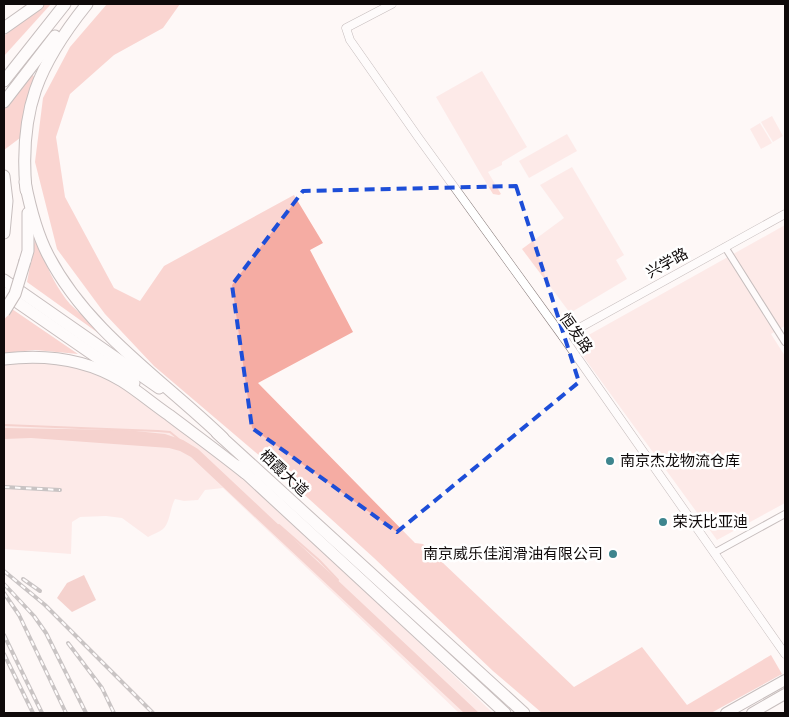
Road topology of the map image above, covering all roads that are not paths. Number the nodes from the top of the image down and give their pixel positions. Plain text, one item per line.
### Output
1 (38, 4) edge
2 (65, 4) edge
3 (80, 4) edge
4 (87, 4) edge
5 (392, 4) edge
6 (4, 28) edge
7 (25, 54) junction
8 (4, 78) edge
9 (4, 81) edge
10 (6, 99) edge
11 (4, 176) edge
12 (25, 182) junction
13 (785, 214) edge
14 (4, 231) edge
15 (725, 247) junction
16 (4, 280) edge
17 (4, 293) edge
18 (4, 312) edge
19 (563, 337) junction
20 (784, 339) edge
21 (4, 359) edge
22 (224, 438) junction
23 (245, 473) junction
24 (785, 514) edge
25 (714, 553) junction
26 (785, 654) edge
27 (785, 680) edge
28 (785, 694) edge
29 (505, 713) edge
30 (524, 713) edge
31 (726, 713) edge
32 (752, 713) edge

1 - 6 highway
2 - 7 highway
3 - 10 highway
4 - 12 highway
5 - 19 street, 恒发路
7 - 8 highway
7 - 9 highway
11 - 14 highway
12 - 18 highway, bridge
12 - 22 highway
13 - 15 street, 兴学路
15 - 19 street, 兴学路
15 - 20 street
16 - 22 highway, 栖霞大道
17 - 23 highway, 栖霞大道
19 - 25 street, 恒发路
21 - 23 highway
22 - 30 highway, 栖霞大道
23 - 29 highway, 栖霞大道
24 - 25 street
25 - 26 street, 恒发路
27 - 31 main road
28 - 32 main road

